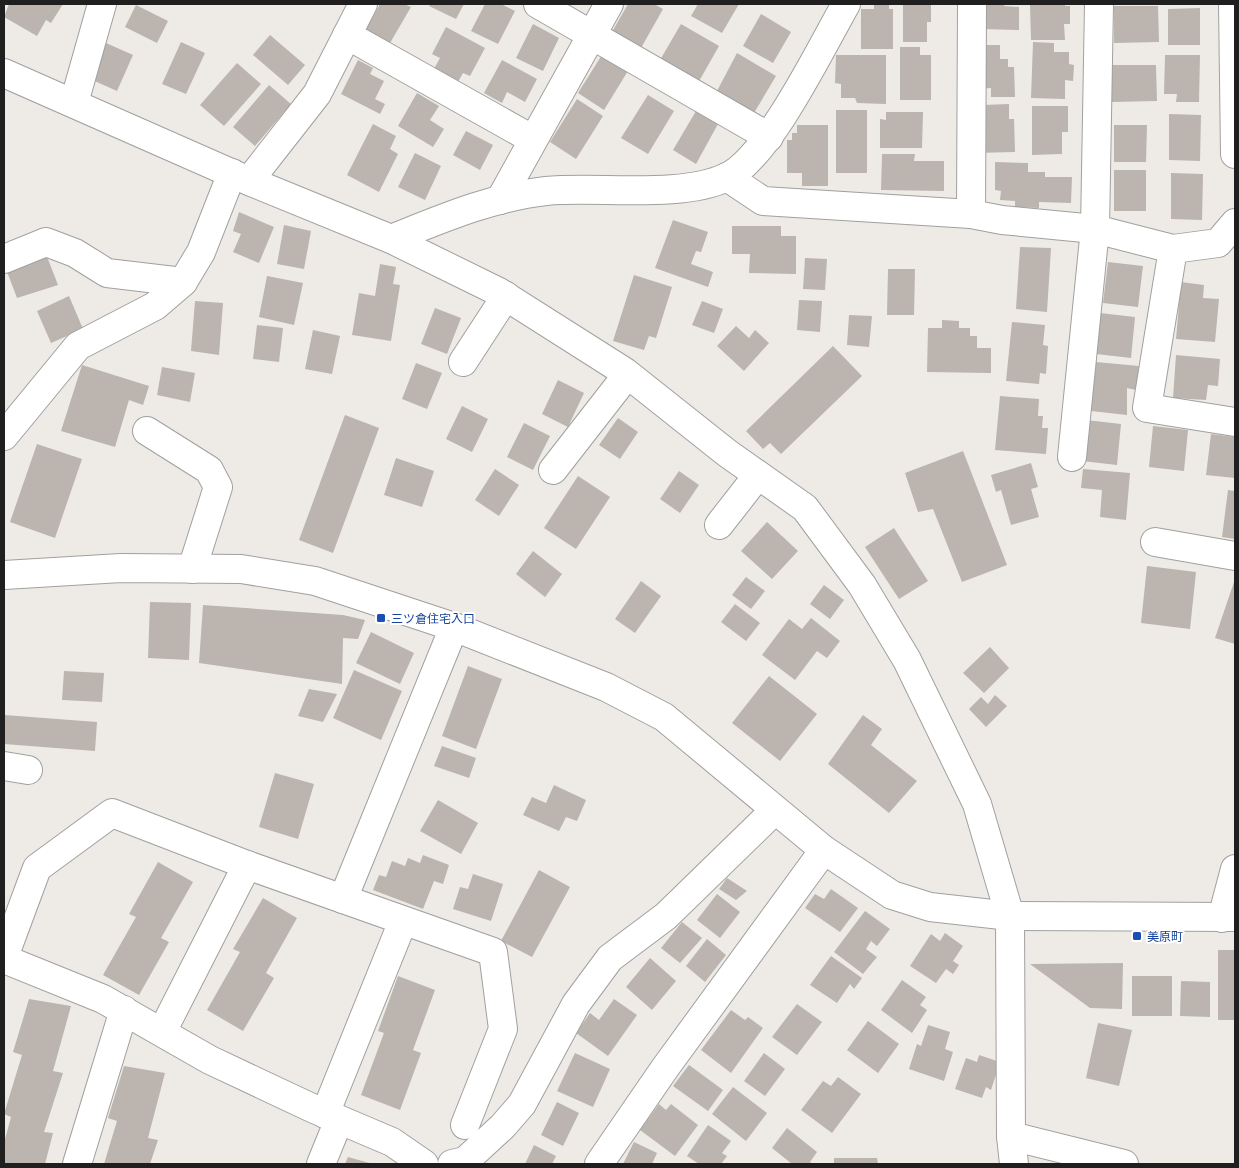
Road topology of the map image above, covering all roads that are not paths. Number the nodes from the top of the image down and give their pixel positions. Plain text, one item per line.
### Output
1 (102, 4) edge
2 (363, 4) edge
3 (538, 4) edge
4 (609, 4) edge
5 (846, 4) edge
6 (972, 4) edge
7 (1099, 4) edge
8 (1233, 4) edge
9 (347, 34) junction
10 (592, 34) junction
11 (4, 72) edge
12 (74, 103) junction
13 (769, 137) junction
14 (532, 139) junction
15 (1235, 154) edge
16 (240, 177) junction
17 (727, 177) junction
18 (500, 200) junction
19 (971, 214) junction
20 (1235, 224) edge
21 (1095, 229) junction
22 (391, 240) junction
23 (1173, 250) junction
24 (4, 259) edge
25 (182, 282) junction
26 (506, 296) junction
27 (463, 362) dead end
28 (627, 374) junction
29 (1235, 422) edge
30 (147, 431) dead end
31 (4, 436) edge
32 (1072, 457) dead end
33 (553, 470) dead end
34 (758, 475) junction
35 (719, 526) dead end
36 (1154, 542) dead end
37 (1235, 556) edge
38 (192, 569) junction
39 (4, 574) edge
40 (454, 627) junction
41 (775, 810) junction
42 (824, 850) junction
43 (248, 865) junction
44 (1235, 869) edge
45 (342, 899) junction
46 (1010, 916) junction
47 (1228, 918) edge
48 (403, 920) junction
49 (4, 958) edge
50 (124, 1010) junction
51 (162, 1032) junction
52 (332, 1117) junction
53 (465, 1125) dead end
54 (1011, 1136) junction
55 (77, 1164) edge
56 (321, 1164) edge
57 (424, 1164) edge
58 (452, 1164) edge
59 (599, 1164) edge
60 (1014, 1164) edge
61 (1124, 1164) edge

1 - 12 street
2 - 9 street
3 - 10 street
4 - 10 street
5 - 13 street
6 - 19 street
7 - 21 street
8 - 15 street
9 - 14 street
9 - 16 street
10 - 13 street
10 - 14 street
11 - 12 street
12 - 16 street
13 - 17 street
14 - 18 street
16 - 22 street
16 - 25 street
17 - 18 street
17 - 19 street
18 - 22 street
19 - 21 street
20 - 23 street
21 - 23 street
21 - 32 street
22 - 26 street
23 - 29 street
24 - 25 street
25 - 31 street
26 - 27 street
26 - 28 street
28 - 33 street
28 - 34 street
30 - 38 street
34 - 35 street
34 - 46 street
36 - 37 street
38 - 39 street
38 - 40 street
40 - 41 street
40 - 45 street
41 - 42 street
41 - 58 street
42 - 46 street
42 - 59 street
43 - 45 street
43 - 49 street
43 - 51 street
44 - 47 street
45 - 48 street
46 - 47 street
46 - 54 street
48 - 52 street
48 - 53 street
49 - 50 street
50 - 51 street
50 - 55 street
51 - 52 street
52 - 56 street
52 - 57 street
54 - 60 street
54 - 61 street

